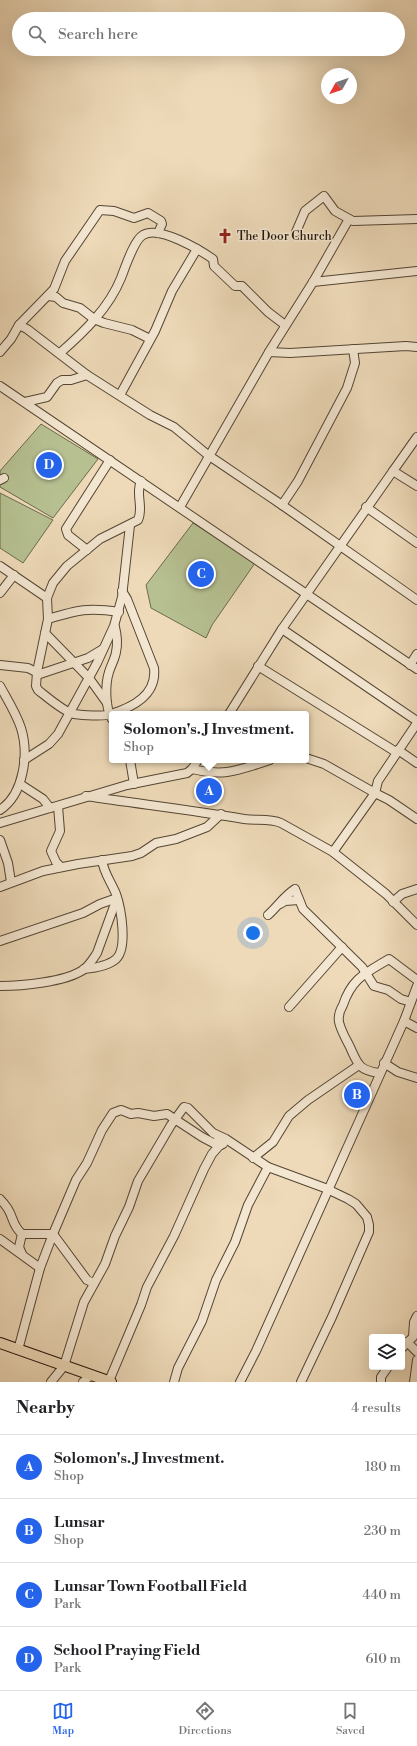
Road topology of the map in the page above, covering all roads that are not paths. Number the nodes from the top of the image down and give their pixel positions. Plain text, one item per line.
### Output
1 (348, 219) junction
2 (417, 219) edge
3 (296, 232) dead end
4 (158, 233) junction
5 (197, 249) junction
6 (417, 271) edge
7 (313, 282) junction
8 (48, 296) junction
9 (94, 318) junction
10 (19, 325) junction
11 (285, 325) junction
12 (150, 339) junction
13 (417, 347) edge
14 (353, 349) junction
15 (0, 352) edge
16 (269, 352) junction
17 (60, 353) junction
18 (87, 375) junction
19 (0, 386) edge
20 (120, 396) junction
21 (25, 402) junction
22 (417, 437) edge
23 (208, 455) junction
24 (110, 460) junction
25 (393, 471) junction
26 (141, 481) junction
27 (417, 486) edge
28 (282, 505) junction
29 (180, 507) junction
30 (366, 507) junction
31 (130, 525) junction
32 (417, 543) edge
33 (339, 545) junction
34 (87, 550) junction
35 (0, 566) edge
36 (14, 575) junction
37 (122, 591) junction
38 (0, 593) edge
39 (307, 593) junction
40 (47, 598) junction
41 (417, 600) edge
42 (119, 612) junction
43 (48, 619) junction
44 (114, 626) junction
45 (282, 629) junction
46 (45, 633) junction
47 (104, 649) junction
48 (417, 654) edge
49 (73, 663) junction
50 (0, 665) edge
51 (258, 666) junction
52 (414, 667) edge
53 (36, 672) junction
54 (89, 678) junction
55 (0, 686) edge
56 (108, 703) junction
57 (110, 711) edge
58 (122, 711) edge
59 (230, 711) edge
60 (70, 713) junction
61 (109, 717) edge
62 (417, 722) edge
63 (397, 751) junction
64 (309, 759) edge
65 (24, 760) junction
66 (130, 763) edge
67 (196, 763) edge
68 (261, 763) edge
69 (417, 763) edge
70 (192, 769) junction
71 (20, 784) junction
72 (134, 784) junction
73 (375, 793) junction
74 (86, 796) junction
75 (54, 807) junction
76 (0, 810) edge
77 (221, 814) junction
78 (417, 819) edge
79 (0, 823) edge
80 (0, 840) edge
81 (334, 852) junction
82 (102, 860) junction
83 (61, 868) junction
84 (11, 882) junction
85 (0, 888) edge
86 (417, 889) edge
87 (117, 898) junction
88 (393, 902) junction
89 (268, 915) dead end
90 (417, 925) edge
91 (0, 941) edge
92 (342, 947) junction
93 (84, 969) junction
94 (367, 972) junction
95 (417, 980) edge
96 (0, 986) edge
97 (417, 986) edge
98 (411, 1002) junction
99 (289, 1007) dead end
100 (404, 1020) junction
101 (417, 1028) edge
102 (384, 1063) junction
103 (359, 1065) junction
104 (379, 1073) junction
105 (417, 1078) edge
106 (175, 1118) junction
107 (218, 1136) junction
108 (230, 1142) junction
109 (219, 1146) junction
110 (253, 1158) junction
111 (268, 1167) junction
112 (328, 1189) junction
113 (0, 1199) edge
114 (22, 1234) junction
115 (53, 1234) junction
116 (0, 1239) edge
117 (22, 1254) junction
118 (40, 1268) junction
119 (94, 1283) junction
120 (417, 1316) edge
121 (0, 1343) edge
122 (405, 1345) edge
123 (18, 1350) junction
124 (417, 1352) edge
125 (417, 1360) edge
126 (64, 1366) junction
127 (386, 1370) edge
128 (91, 1375) junction
129 (51, 1382) edge
130 (83, 1382) edge
131 (110, 1382) edge
132 (174, 1382) edge
133 (240, 1382) edge
134 (301, 1382) edge
135 (381, 1382) edge
136 (414, 1382) edge

1 - 2 street
1 - 3 street
1 - 7 street
4 - 5 street
4 - 8 street
4 - 9 street
5 - 11 street
5 - 12 street
6 - 7 street
7 - 11 street
8 - 9 street
8 - 10 street
9 - 12 street
9 - 17 street
10 - 15 street
10 - 17 street
11 - 16 street
12 - 20 street
13 - 14 street
14 - 16 street
14 - 28 street
16 - 23 street
17 - 18 street
18 - 20 street
18 - 21 street
19 - 21 street
20 - 23 street
21 - 24 street
22 - 25 street
23 - 28 street
23 - 29 street
24 - 26 street
24 - 34 street
25 - 27 street
25 - 30 street
26 - 29 street
26 - 31 street
28 - 33 street
29 - 39 street
30 - 32 street
30 - 33 street
31 - 34 street
31 - 37 street
33 - 39 street
33 - 41 street
34 - 40 street
35 - 36 street
36 - 38 street
36 - 40 street
37 - 42 street
37 - 58 street
39 - 45 street
39 - 52 street
40 - 43 street
42 - 43 street
42 - 44 street
43 - 46 street
44 - 47 street
44 - 56 street
45 - 51 street
45 - 62 street
46 - 49 street
46 - 53 street
47 - 49 street
47 - 54 street
48 - 52 street
49 - 53 street
49 - 54 street
50 - 53 street
51 - 59 street
51 - 63 street
53 - 60 street
54 - 56 street
54 - 60 street
55 - 65 street
56 - 57 street
60 - 61 street
60 - 65 street
62 - 63 street
63 - 69 street
63 - 73 street
64 - 73 street
65 - 71 street
66 - 72 street
67 - 70 street
68 - 70 street
70 - 72 street
71 - 75 street
71 - 76 street
72 - 74 street
73 - 78 street
73 - 81 street
74 - 75 street
74 - 77 street
75 - 79 street
75 - 83 street
77 - 81 street
77 - 82 street
80 - 84 street
81 - 88 street
82 - 83 street
82 - 87 street
83 - 84 street
84 - 85 street
86 - 88 street
87 - 91 street
87 - 93 street
87 - 93 street
88 - 90 street
89 - 92 street
92 - 94 street
92 - 99 street
93 - 96 street
94 - 95 street
94 - 98 street
94 - 103 street
97 - 98 street
98 - 100 street
100 - 101 street
100 - 102 street
102 - 104 street
102 - 105 street
103 - 104 street
103 - 110 street
104 - 112 street
106 - 107 street
106 - 109 street
106 - 115 street
106 - 119 street
107 - 108 street
107 - 109 street
108 - 109 street
108 - 110 street
109 - 131 street
110 - 111 street
111 - 112 street
111 - 132 street
112 - 133 street
112 - 134 street
113 - 114 street
114 - 115 street
114 - 117 street
115 - 118 street
115 - 119 street
116 - 117 street
117 - 118 street
118 - 123 street
119 - 126 street
120 - 122 street
121 - 123 main road
122 - 124 street
123 - 126 main road
125 - 136 street
126 - 128 main road
126 - 129 street
127 - 135 street
128 - 130 street
128 - 131 main road

